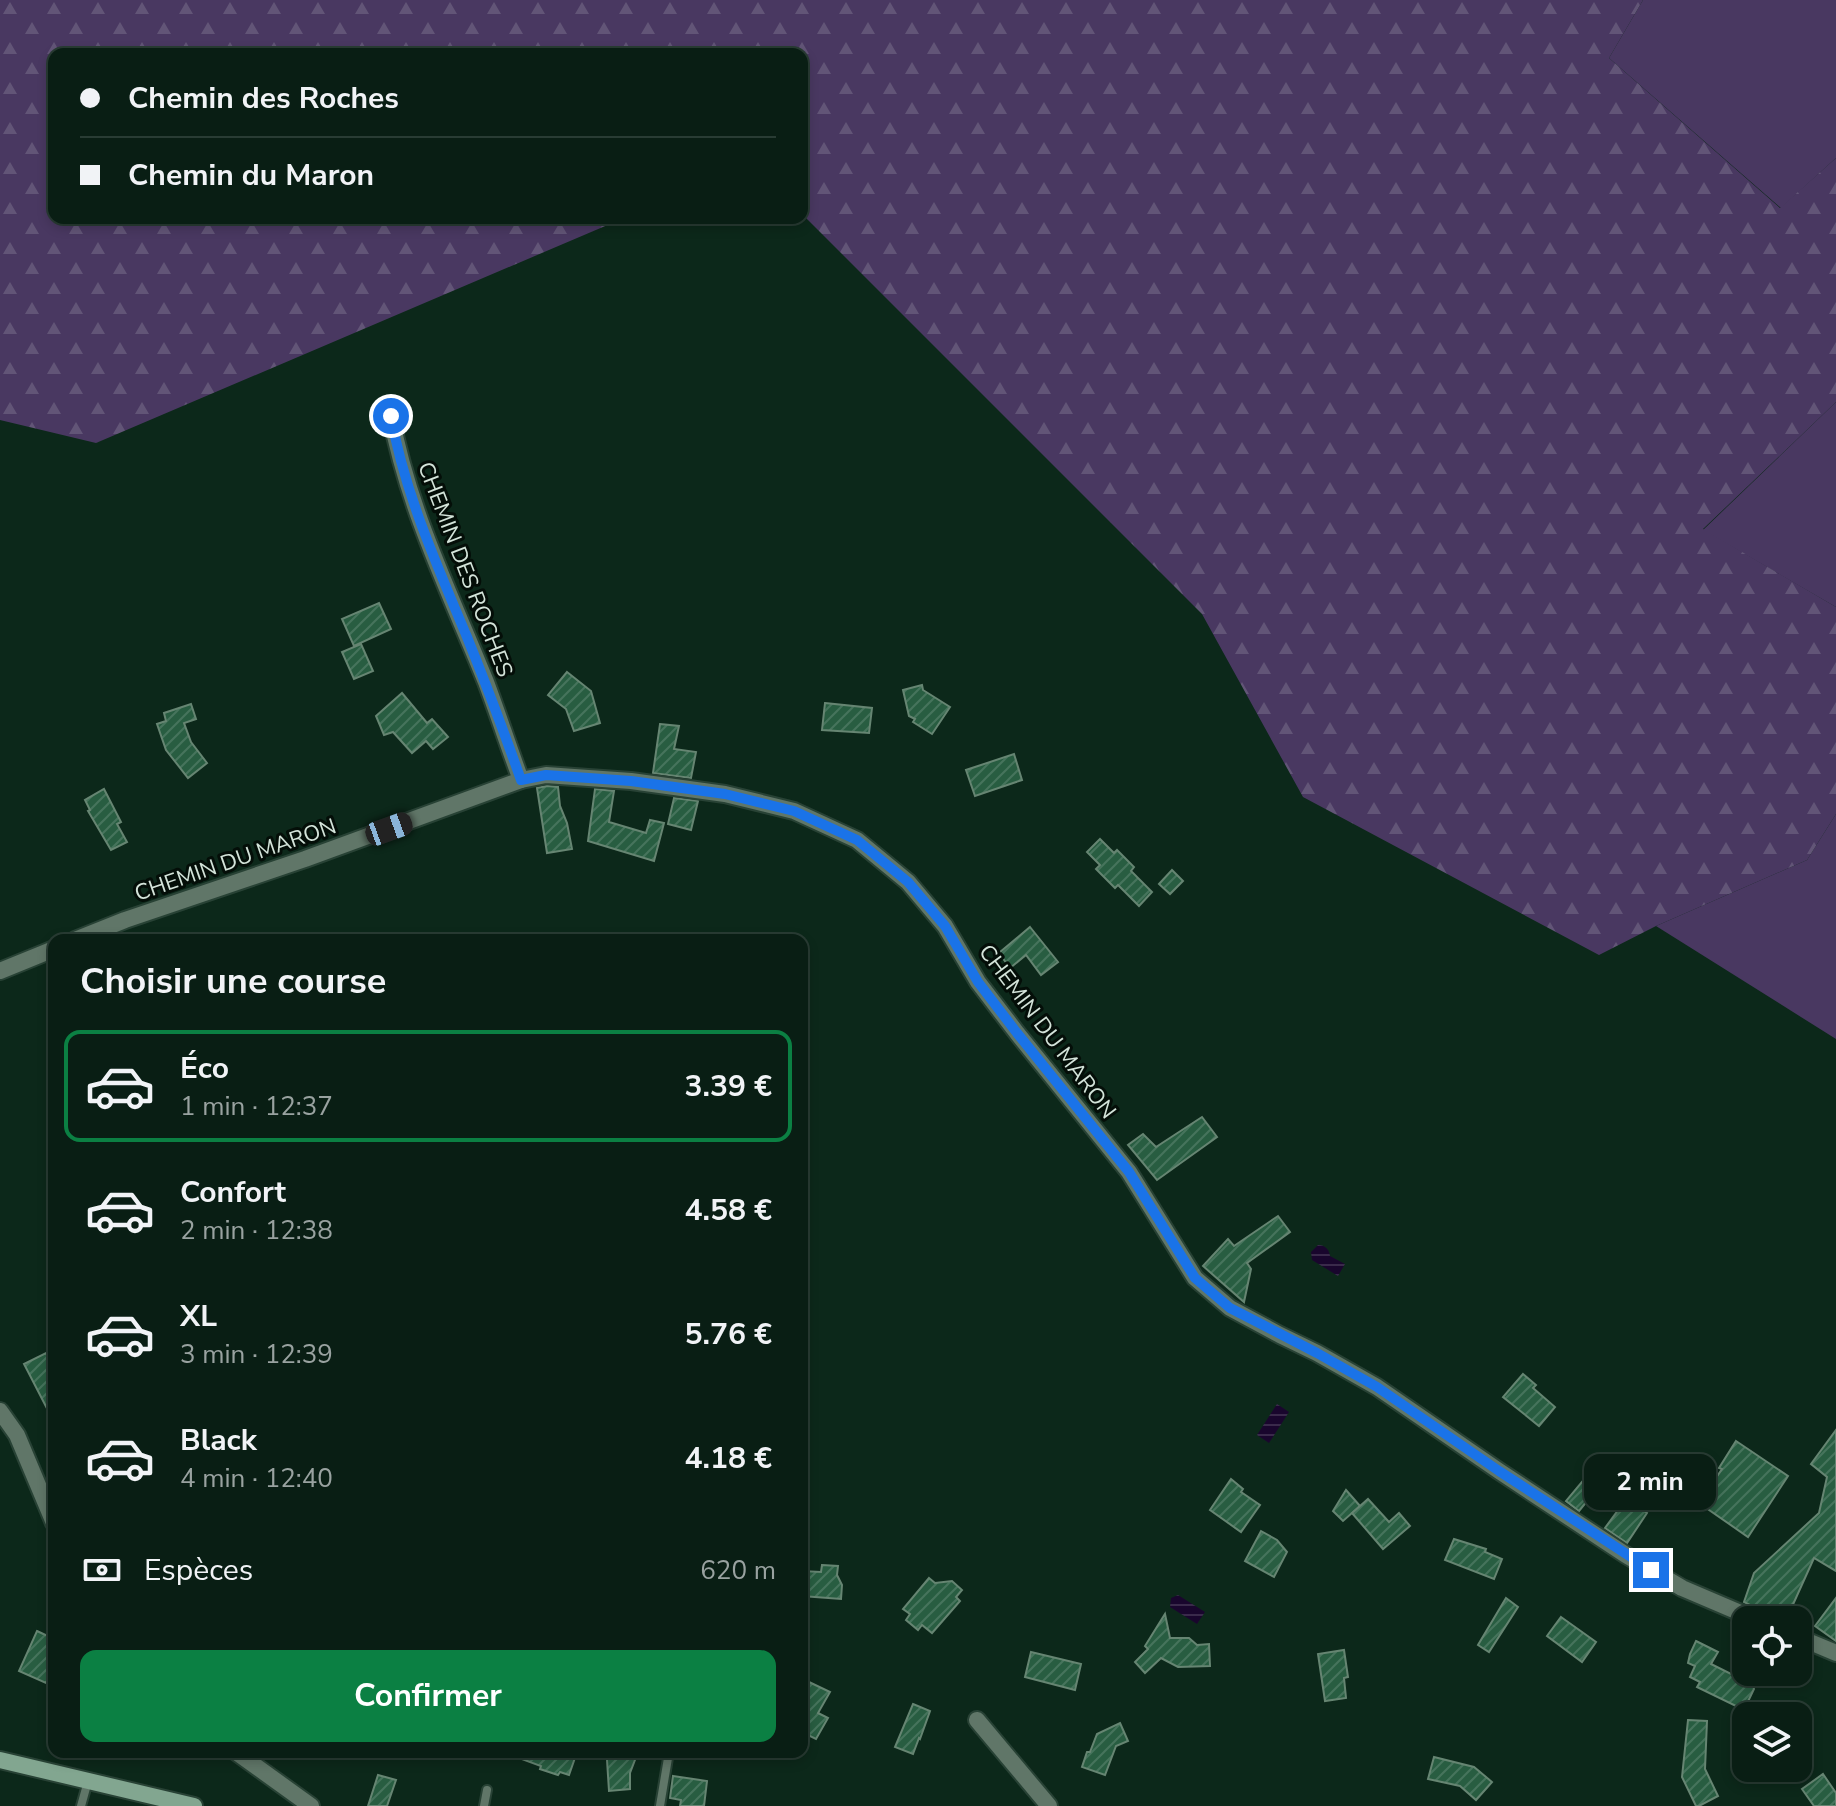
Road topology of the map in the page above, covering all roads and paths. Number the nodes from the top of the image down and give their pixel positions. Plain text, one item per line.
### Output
1 (391, 416) dead end
2 (521, 780) junction
3 (90, 934) edge
4 (48, 951) edge
5 (0, 971) edge
6 (0, 1411) edge
7 (48, 1509) edge
8 (1732, 1609) edge
9 (1812, 1643) edge
10 (1836, 1653) edge
11 (977, 1720) dead end
12 (244, 1758) edge
13 (668, 1758) edge
14 (0, 1760) edge
15 (88, 1781) junction
16 (487, 1790) dead end
17 (81, 1806) edge
18 (194, 1806) edge
19 (311, 1806) edge
20 (484, 1806) edge
21 (660, 1806) edge
22 (1049, 1806) edge

1 - 2 street, CHEMIN DES ROCHES
2 - 3 street, CHEMIN DU MARON
2 - 8 street, CHEMIN DU MARON
4 - 5 street
6 - 7 street
9 - 10 street
11 - 22 street
12 - 19 street
13 - 21 lane
14 - 15 street
15 - 17 lane
15 - 18 street
16 - 20 lane

